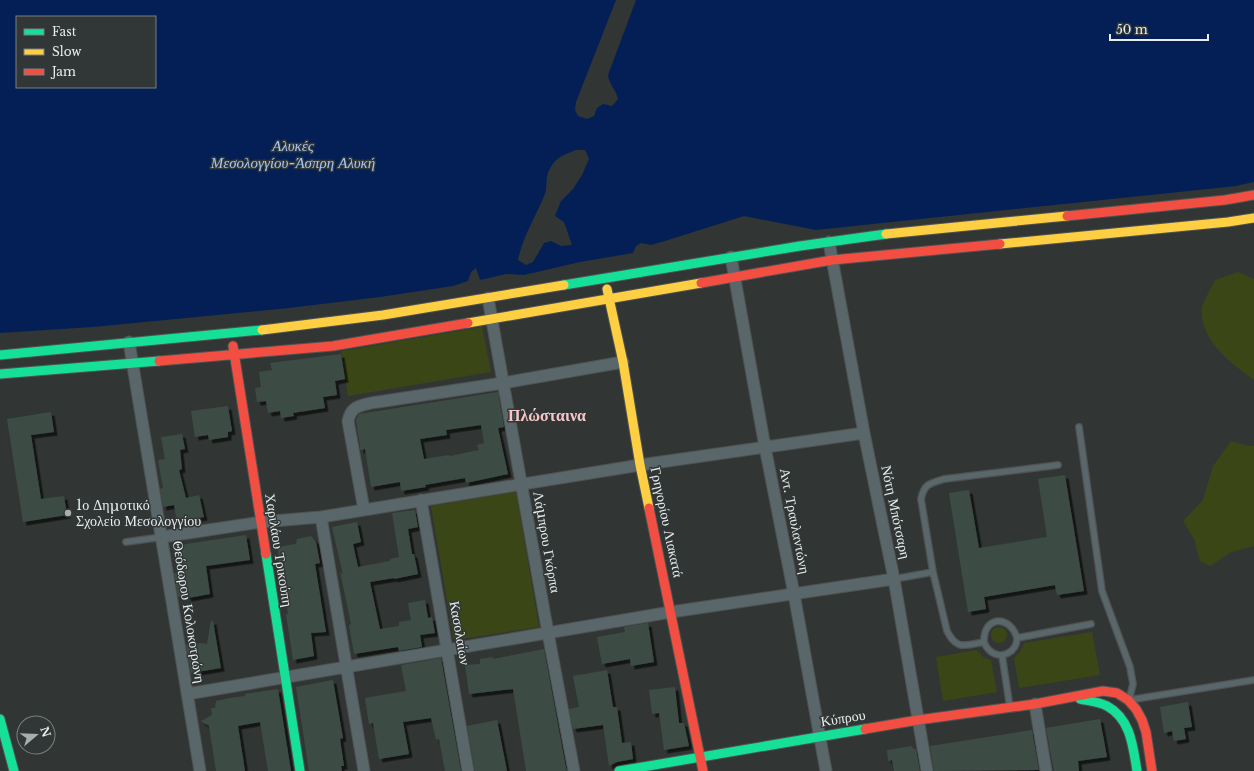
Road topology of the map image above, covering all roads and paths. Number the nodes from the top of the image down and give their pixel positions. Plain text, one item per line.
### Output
1 (1254, 195) edge
2 (1254, 218) edge
3 (829, 242) junction
4 (731, 257) junction
5 (832, 260) junction
6 (735, 276) junction
7 (604, 278) junction
8 (488, 298) junction
9 (609, 298) junction
10 (492, 319) junction
11 (230, 333) junction
12 (129, 342) junction
13 (0, 355) edge
14 (234, 355) junction
15 (623, 362) junction
16 (133, 364) junction
17 (0, 374) edge
18 (504, 383) junction
19 (1079, 427) dead end
20 (864, 433) junction
21 (765, 447) junction
22 (640, 465) junction
23 (1058, 465) dead end
24 (521, 485) junction
25 (421, 500) junction
26 (364, 510) junction
27 (321, 517) junction
28 (261, 522) junction
29 (162, 537) junction
30 (126, 542) dead end
31 (933, 572) junction
32 (894, 579) junction
33 (794, 594) junction
34 (671, 612) junction
35 (1091, 624) dead end
36 (548, 633) junction
37 (1017, 638) junction
38 (984, 642) junction
39 (448, 649) junction
40 (1002, 654) junction
41 (346, 666) junction
42 (285, 676) junction
43 (1254, 680) edge
44 (187, 694) junction
45 (1072, 698) junction
46 (1035, 704) junction
47 (1132, 704) junction
48 (1010, 708) junction
49 (0, 719) edge
50 (918, 720) junction
51 (819, 736) junction
52 (700, 758) junction
53 (14, 771) edge
54 (200, 771) edge
55 (300, 771) edge
56 (364, 771) edge
57 (468, 771) edge
58 (574, 771) edge
59 (620, 771) edge
60 (703, 771) edge
61 (826, 771) edge
62 (927, 771) edge
63 (1046, 771) edge
64 (1137, 771) edge
65 (1152, 771) edge

1 - 3 street
2 - 5 street
3 - 4 street
3 - 5 street, Νότη Μπότσαρη
4 - 6 street, Αντ. Τραυλαντώνη
4 - 7 street
5 - 6 street
5 - 20 street, Νότη Μπότσαρη
6 - 9 street
6 - 21 street, Αντ. Τραυλαντώνη
7 - 8 street
7 - 9 street, Γρηγορίου Λιακατά
8 - 10 street, Λάμπρου Γκόρπα
8 - 11 street
9 - 10 street
9 - 15 street, Γρηγορίου Λιακατά
10 - 14 street
10 - 18 street, Λάμπρου Γκόρπα
11 - 12 street
11 - 14 street, Χαριλάου Τρικούπη
12 - 13 street
12 - 16 street, Θεόδωρου Κολοκοτρώνη
14 - 16 street
14 - 28 street, Χαριλάου Τρικούπη
15 - 18 street
15 - 22 street, Γρηγορίου Λιακατά
16 - 17 street
16 - 29 street, Θεόδωρου Κολοκοτρώνη
18 - 24 street, Λάμπρου Γκόρπα
18 - 26 street
19 - 47 lane
20 - 21 street
20 - 32 street, Νότη Μπότσαρη
21 - 22 street
21 - 33 street, Αντ. Τραυλαντώνη
22 - 24 street
22 - 34 street, Γρηγορίου Λιακατά
23 - 31 lane
24 - 25 street
24 - 36 street, Λάμπρου Γκόρπα
25 - 26 street
25 - 39 street, Κασολαίων
26 - 27 street
27 - 28 street
27 - 41 street
28 - 29 street
28 - 42 street, Χαριλάου Τρικούπη
29 - 30 lane
29 - 44 street, Θεόδωρου Κολοκοτρώνη
31 - 32 lane
31 - 38 lane
32 - 33 street
32 - 50 street, Νότη Μπότσαρη
33 - 34 street
33 - 51 street, Αντ. Τραυλαντώνη
34 - 36 street
34 - 52 street, Γρηγορίου Λιακατά
35 - 37 lane
36 - 39 street
36 - 58 street, Λάμπρου Γκόρπα
37 - 38 lane
37 - 40 lane
38 - 40 lane
39 - 41 street
39 - 57 street, Κασολαίων
40 - 48 lane
41 - 42 street
41 - 56 street
42 - 44 street
42 - 55 street, Χαριλάου Τρικούπη
43 - 47 lane
44 - 54 street, Θεόδωρου Κολοκοτρώνη
45 - 46 street, Κύπρου
45 - 47 street, Κύπρου
45 - 64 street, Κύπρου
46 - 48 street, Κύπρου
46 - 63 street
47 - 65 street
48 - 50 street, Κύπρου
49 - 53 street
50 - 51 street, Κύπρου
50 - 62 street, Νότη Μπότσαρη
51 - 52 street, Κύπρου
51 - 61 street, Αντ. Τραυλαντώνη
52 - 59 street, Κύπρου
52 - 60 street, Γρηγορίου Λιακατά

